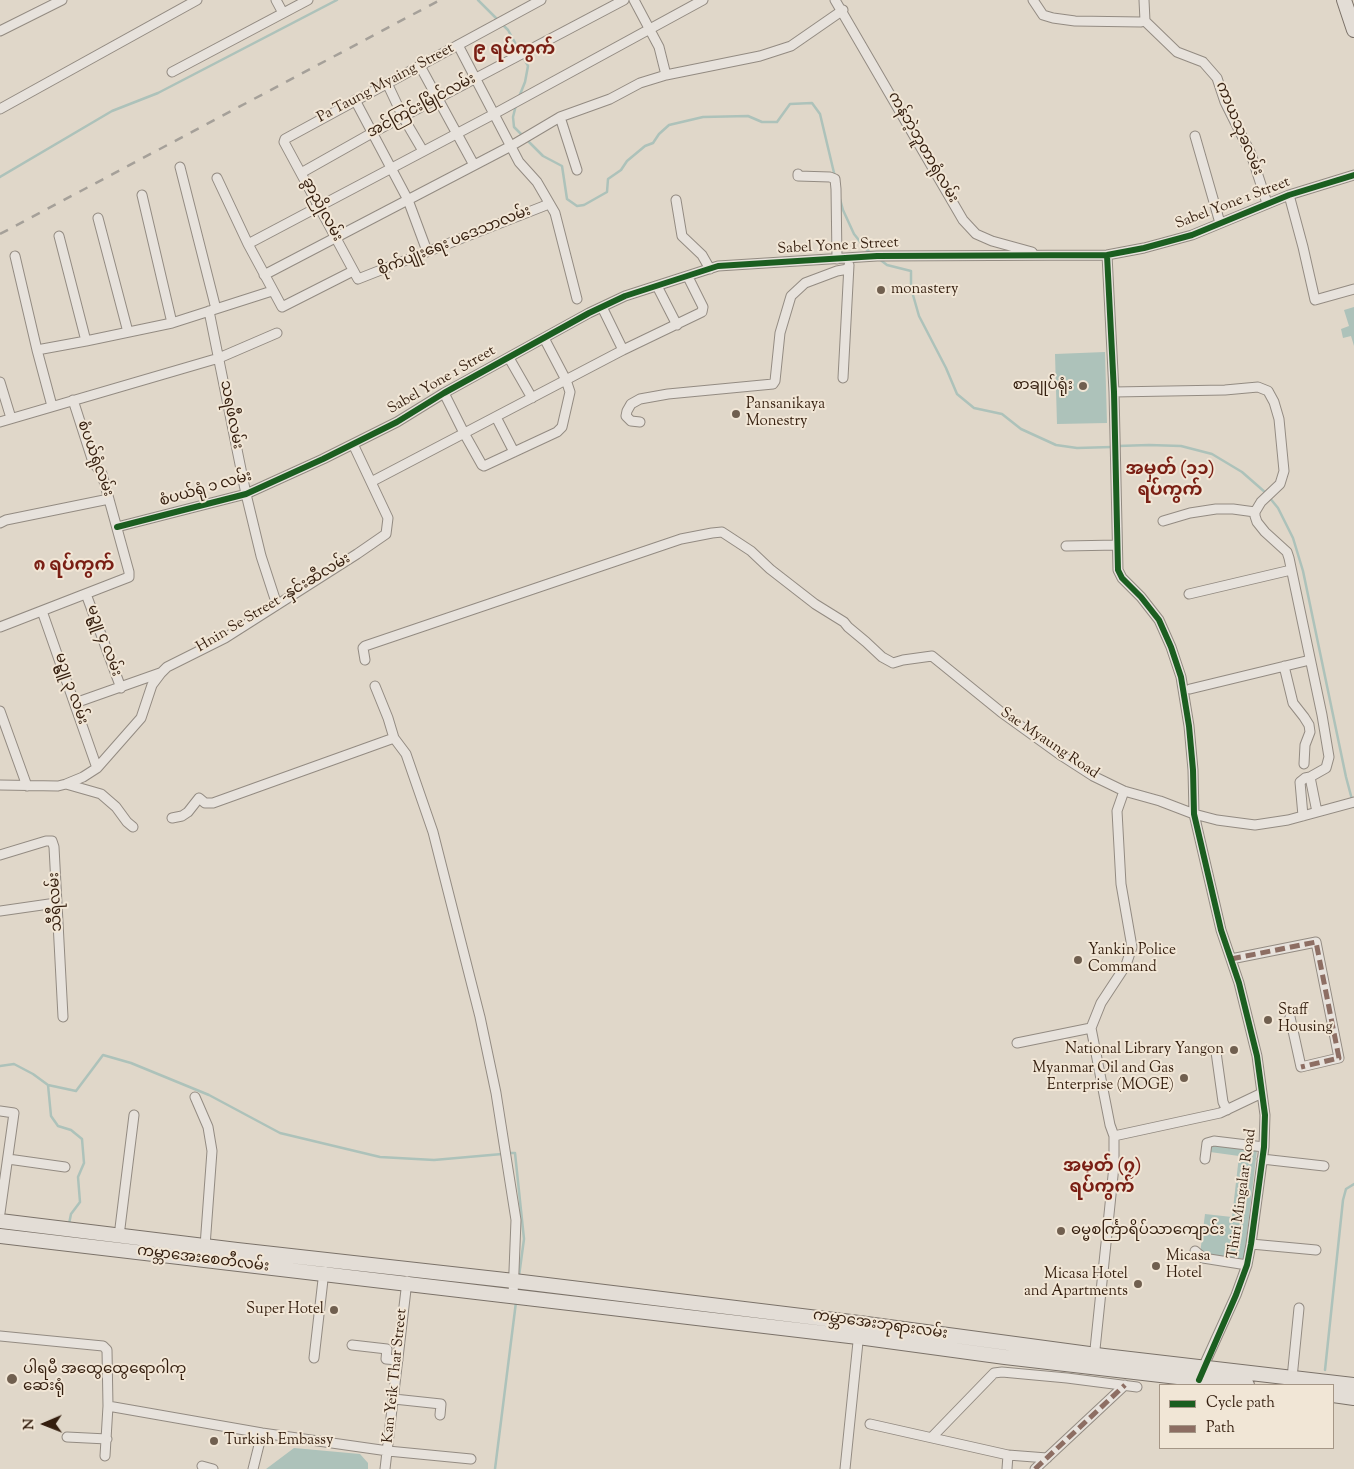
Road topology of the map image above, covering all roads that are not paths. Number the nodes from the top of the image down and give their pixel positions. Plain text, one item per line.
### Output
1 (62, 0) edge
2 (197, 0) edge
3 (276, 0) edge
4 (308, 0) edge
5 (541, 0) edge
6 (624, 0) edge
7 (634, 0) edge
8 (703, 0) edge
9 (835, 0) edge
10 (1033, 0) edge
11 (1144, 0) edge
12 (1344, 0) edge
13 (843, 10) junction
14 (283, 14) junction
15 (1145, 20) junction
16 (649, 29) junction
17 (1354, 30) edge
18 (0, 31) edge
19 (458, 45) junction
20 (420, 66) junction
21 (172, 72) dead end
22 (666, 74) junction
23 (475, 79) junction
24 (387, 83) junction
25 (438, 99) junction
26 (355, 100) junction
27 (0, 109) edge
28 (494, 114) junction
29 (403, 117) junction
30 (560, 117) junction
31 (372, 133) junction
32 (457, 133) junction
33 (1196, 136) dead end
34 (285, 139) joint
35 (511, 146) junction
36 (423, 151) junction
37 (474, 165) junction
38 (180, 167) dead end
39 (391, 168) junction
40 (577, 170) dead end
41 (302, 173) junction
42 (798, 174) dead end
43 (1354, 175) edge
44 (217, 178) dead end
45 (142, 195) dead end
46 (1288, 195) junction
47 (408, 200) junction
48 (676, 200) dead end
49 (1268, 203) junction
50 (550, 204) junction
51 (320, 207) junction
52 (98, 218) dead end
53 (1220, 223) junction
54 (60, 236) dead end
55 (336, 238) junction
56 (248, 244) junction
57 (427, 252) junction
58 (1042, 255) junction
59 (1107, 255) junction
60 (15, 256) dead end
61 (849, 257) junction
62 (837, 259) junction
63 (710, 269) junction
64 (848, 270) junction
65 (353, 271) junction
66 (264, 275) junction
67 (688, 277) junction
68 (360, 279) joint
69 (657, 286) junction
70 (1354, 289) edge
71 (272, 291) junction
72 (577, 299) dead end
73 (602, 307) junction
74 (212, 310) junction
75 (172, 323) junction
76 (677, 325) junction
77 (128, 332) junction
78 (277, 333) dead end
79 (544, 338) junction
80 (86, 341) junction
81 (37, 350) junction
82 (623, 350) junction
83 (219, 358) junction
84 (509, 358) junction
85 (844, 378) dead end
86 (566, 380) junction
87 (0, 382) edge
88 (1114, 392) junction
89 (444, 393) junction
90 (532, 398) junction
91 (72, 400) junction
92 (52, 406) junction
93 (496, 417) junction
94 (11, 418) junction
95 (0, 422) edge
96 (640, 422) dead end
97 (464, 433) junction
98 (353, 444) junction
99 (514, 452) junction
100 (371, 482) junction
101 (246, 494) junction
102 (109, 499) junction
103 (1255, 512) junction
104 (1163, 521) dead end
105 (0, 523) edge
106 (117, 527) junction
107 (1117, 545) junction
108 (1066, 546) dead end
109 (1291, 570) junction
110 (86, 594) junction
111 (1189, 594) dead end
112 (277, 605) junction
113 (42, 611) junction
114 (0, 627) edge
115 (365, 660) dead end
116 (1310, 660) junction
117 (1284, 666) junction
118 (161, 673) junction
119 (375, 686) dead end
120 (121, 688) junction
121 (1190, 690) dead end
122 (75, 703) junction
123 (0, 711) edge
124 (394, 738) junction
125 (1304, 764) dead end
126 (97, 768) junction
127 (1310, 777) junction
128 (66, 784) junction
129 (0, 785) edge
130 (27, 786) junction
131 (1124, 791) junction
132 (1354, 802) edge
133 (1318, 812) junction
134 (1194, 814) junction
135 (1303, 816) junction
136 (172, 818) dead end
137 (133, 826) dead end
138 (0, 855) edge
139 (56, 903) junction
140 (0, 911) edge
141 (1231, 959) junction
142 (1290, 1016) dead end
143 (63, 1017) dead end
144 (1091, 1028) junction
145 (1017, 1043) dead end
146 (1216, 1052) dead end
147 (1262, 1093) junction
148 (195, 1097) dead end
149 (1227, 1110) junction
150 (0, 1111) edge
151 (134, 1115) dead end
152 (1114, 1136) junction
153 (1264, 1147) junction
154 (8, 1159) junction
155 (1205, 1159) dead end
156 (1262, 1159) junction
157 (1324, 1166) dead end
158 (65, 1167) dead end
159 (0, 1213) edge
160 (0, 1221) edge
161 (28, 1224) junction
162 (0, 1236) edge
163 (120, 1236) junction
164 (26, 1240) junction
165 (1252, 1244) junction
166 (205, 1246) junction
167 (1316, 1250) dead end
168 (1195, 1251) dead end
169 (326, 1260) junction
170 (1246, 1265) junction
171 (406, 1269) junction
172 (324, 1274) junction
173 (514, 1281) junction
174 (407, 1283) junction
175 (552, 1286) junction
176 (516, 1296) junction
177 (551, 1300) junction
178 (1299, 1308) dead end
179 (859, 1330) junction
180 (0, 1336) edge
181 (352, 1345) dead end
182 (314, 1358) dead end
183 (398, 1360) junction
184 (1094, 1361) junction
185 (1201, 1373) junction
186 (1292, 1378) junction
187 (1243, 1384) edge
188 (1125, 1385) junction
189 (1354, 1385) edge
190 (1137, 1386) dead end
191 (1334, 1395) edge
192 (1354, 1398) edge
193 (394, 1399) junction
194 (108, 1406) junction
195 (440, 1416) dead end
196 (870, 1424) dead end
197 (262, 1433) junction
198 (67, 1437) dead end
199 (932, 1438) junction
200 (107, 1439) junction
201 (388, 1451) junction
202 (1008, 1455) junction
203 (105, 1456) dead end
204 (1047, 1458) junction
205 (471, 1459) dead end
206 (202, 1466) dead end
207 (214, 1469) edge
208 (253, 1469) edge
209 (385, 1469) edge
210 (845, 1469) edge
211 (1007, 1469) edge
212 (1035, 1469) edge

1 - 18 street
2 - 27 street
3 - 14 street
4 - 14 street
5 - 19 street, Pa Taung Myaing Street
6 - 23 street, အင်ကြင်းမြိုင်လမ်း
7 - 16 street
8 - 16 street
9 - 13 street, ကန်ဘဲ့ဘူတာရုံလမ်း
10 - 15 street
11 - 15 street
12 - 17 main road
13 - 22 street
13 - 58 street, ကန်ဘဲ့ဘူတာရုံလမ်း
14 - 21 street
15 - 49 street, ကာယသုခလမ်း
16 - 22 street
16 - 28 street
19 - 20 street, Pa Taung Myaing Street
19 - 23 street
20 - 24 street, Pa Taung Myaing Street
20 - 25 street
22 - 30 street
23 - 25 street, အင်ကြင်းမြိုင်လမ်း
23 - 28 street
24 - 26 street, Pa Taung Myaing Street
24 - 29 street
25 - 29 street, အင်ကြင်းမြိုင်လမ်း
25 - 32 street
26 - 31 street
26 - 34 street, Pa Taung Myaing Street
28 - 32 street
28 - 35 street
29 - 31 street, အင်ကြင်းမြိုင်လမ်း
29 - 36 street
30 - 35 street
30 - 40 street
31 - 39 street
31 - 41 street, အင်ကြင်းမြိုင်လမ်း
32 - 36 street
32 - 37 street
33 - 53 street
34 - 41 street, ခွာညိုလမ်း
35 - 37 street
35 - 50 street
36 - 39 street
37 - 47 street
38 - 74 street, သရဖီလမ်း
39 - 47 street
39 - 51 street
41 - 51 street, ခွာညိုလမ်း
42 - 62 street
43 - 46 street, Sabel Yone 1 Street
44 - 56 street
45 - 75 street
46 - 49 street, Sabel Yone 1 Street
46 - 70 street
47 - 55 street
47 - 57 street
48 - 63 street
49 - 53 street, Sabel Yone 1 Street
50 - 57 street, စိုက်ပျိုးရေး ပဒေသာလမ်း
50 - 72 street
51 - 55 street, ခွာညိုလမ်း
51 - 56 street
52 - 77 street
53 - 59 street, Sabel Yone 1 Street
54 - 80 street
55 - 65 street, ခွာညိုလမ်း
55 - 66 street
56 - 66 street
57 - 68 street, စိုက်ပျိုးရေး ပဒေသာလမ်း
58 - 59 street, Sabel Yone 1 Street
58 - 61 street, Sabel Yone 1 Street
59 - 88 street, Thiri Mingalar Road
60 - 81 street
61 - 62 street, Sabel Yone 1 Street
61 - 64 street
62 - 63 street, Sabel Yone 1 Street
63 - 67 street, Sabel Yone 1 Street
64 - 85 street
64 - 96 street
65 - 68 street, ခွာညိုလမ်း
65 - 71 street
66 - 71 street
67 - 69 street, Sabel Yone 1 Street
67 - 76 street
69 - 73 street, Sabel Yone 1 Street
69 - 76 street
71 - 74 street
73 - 79 street, Sabel Yone 1 Street
73 - 82 street
74 - 75 street
74 - 83 street, သရဖီလမ်း
75 - 77 street
76 - 82 street
77 - 80 street
78 - 83 street
79 - 84 street, Sabel Yone 1 Street
79 - 86 street
80 - 81 street
81 - 92 street
82 - 86 street
83 - 91 street
83 - 101 street, သရဖီလမ်း
84 - 89 street, Sabel Yone 1 Street
84 - 90 street
86 - 90 street
86 - 99 street
87 - 94 street
88 - 103 street
88 - 107 street, Thiri Mingalar Road
89 - 97 street
89 - 98 street, Sabel Yone 1 Street
90 - 93 street
91 - 92 street
91 - 102 street, စံပယ်ရုံလမ်း
92 - 94 street
93 - 97 street
93 - 99 street
94 - 95 street
97 - 99 street
97 - 100 street
98 - 100 street, Hnin Se Street -နှင်းဆီလမ်း
98 - 101 street, စံပယ်ရုံ ၁ လမ်း
100 - 112 street, Hnin Se Street -နှင်းဆီလမ်း
101 - 106 street, စံပယ်ရုံ ၁ လမ်း
101 - 112 street, သရဖီလမ်း
102 - 105 street
102 - 106 street, စံပယ်ရုံလမ်း
103 - 104 street
103 - 109 street
106 - 110 street, စံပယ်ရုံလမ်း
107 - 108 street
107 - 134 street, Thiri Mingalar Road
109 - 111 street
109 - 116 street
110 - 113 street
110 - 120 street, မဥ္ဇူ ၄ လမ်း
112 - 118 street, Hnin Se Street -နှင်းဆီလမ်း
113 - 114 street
113 - 122 street, မဥ္ဇူ ၃ လမ်း
115 - 131 street, Sae Myaung Road
116 - 117 street
116 - 127 street
117 - 121 street
117 - 125 street
118 - 120 street
118 - 126 street, Hnin Se Street -နှင်းဆီလမ်း
119 - 124 street
120 - 122 street
122 - 126 street, မဥ္ဇူ ၃ လမ်း
123 - 130 street
124 - 136 street
124 - 173 street
126 - 128 street, Hnin Se Street -နှင်းဆီလမ်း
127 - 133 street
127 - 135 street
128 - 130 street, Hnin Se Street -နှင်းဆီလမ်း
128 - 137 street
129 - 130 street, Hnin Se Street -နှင်းဆီလမ်း
131 - 134 street, Sae Myaung Road
131 - 144 street
132 - 133 street, Sae Myaung Road
133 - 135 street, Sae Myaung Road
134 - 135 street, Sae Myaung Road
134 - 141 street, Thiri Mingalar Road
138 - 139 street, သီရီလမ်း
139 - 140 street
139 - 143 street, သီရီလမ်း
141 - 142 street
141 - 147 street, Thiri Mingalar Road
144 - 145 street
144 - 152 street
146 - 149 street
147 - 149 street
147 - 153 street, Thiri Mingalar Road
148 - 166 street
149 - 152 street
150 - 154 street
151 - 163 street
152 - 184 street
153 - 155 street
153 - 156 street, Thiri Mingalar Road
154 - 158 street
154 - 159 street
156 - 157 street
156 - 165 street, Thiri Mingalar Road
160 - 161 main road, ကမ္ဘာအေးဘုရားလမ်း
161 - 163 main road, ကမ္ဘာအေးဘုရားလမ်း
161 - 164 main road
162 - 164 main road, ကမ္ဘာအေးစေတီလမ်း
163 - 166 main road, ကမ္ဘာအေးဘုရားလမ်း
164 - 172 main road, ကမ္ဘာအေးစေတီလမ်း
165 - 167 street
165 - 170 street, Thiri Mingalar Road
166 - 169 main road, ကမ္ဘာအေးဘုရားလမ်း
168 - 170 street
169 - 171 main road, ကမ္ဘာအေးဘုရားလမ်း
169 - 172 street
170 - 185 street, Thiri Mingalar Road
171 - 173 main road, ကမ္ဘာအေးဘုရားလမ်း
171 - 174 street, Kan Yeik Thar Street
172 - 174 main road, ကမ္ဘာအေးစေတီလမ်း
172 - 182 street
173 - 175 main road, ကမ္ဘာအေးဘုရားလမ်း
173 - 176 street
174 - 176 main road, ကမ္ဘာအေးဘုရားလမ်း
174 - 183 street, Kan Yeik Thar Street
175 - 177 main road
175 - 179 main road, ကမ္ဘာအေးဘုရားလမ်း
176 - 177 main road, ကမ္ဘာအေးဘုရားလမ်း
177 - 179 main road, ကမ္ဘာအေးဘုရားလမ်း
178 - 186 street
179 - 184 main road, ကမ္ဘာအေးဘုရားလမ်း
179 - 210 street
180 - 194 street
181 - 183 street
183 - 193 street, Kan Yeik Thar Street
184 - 185 main road, ကမ္ဘာအေးဘုရားလမ်း
185 - 186 main road, ကမ္ဘာအေးဘုရားလမ်း
185 - 187 main road, ကမ္ဘာအေးဘုရားလမ်း
186 - 189 main road, ကမ္ဘာအေးဘုရားလမ်း
188 - 190 street
188 - 199 street
188 - 204 street
191 - 192 main road
193 - 195 street
193 - 201 street, Kan Yeik Thar Street
194 - 197 street
194 - 200 street
196 - 199 street
197 - 201 street
197 - 208 street
198 - 200 street
199 - 202 street
200 - 203 street
201 - 205 street
201 - 209 street, Kan Yeik Thar Street
202 - 204 street
202 - 211 street
204 - 212 street
206 - 207 street

